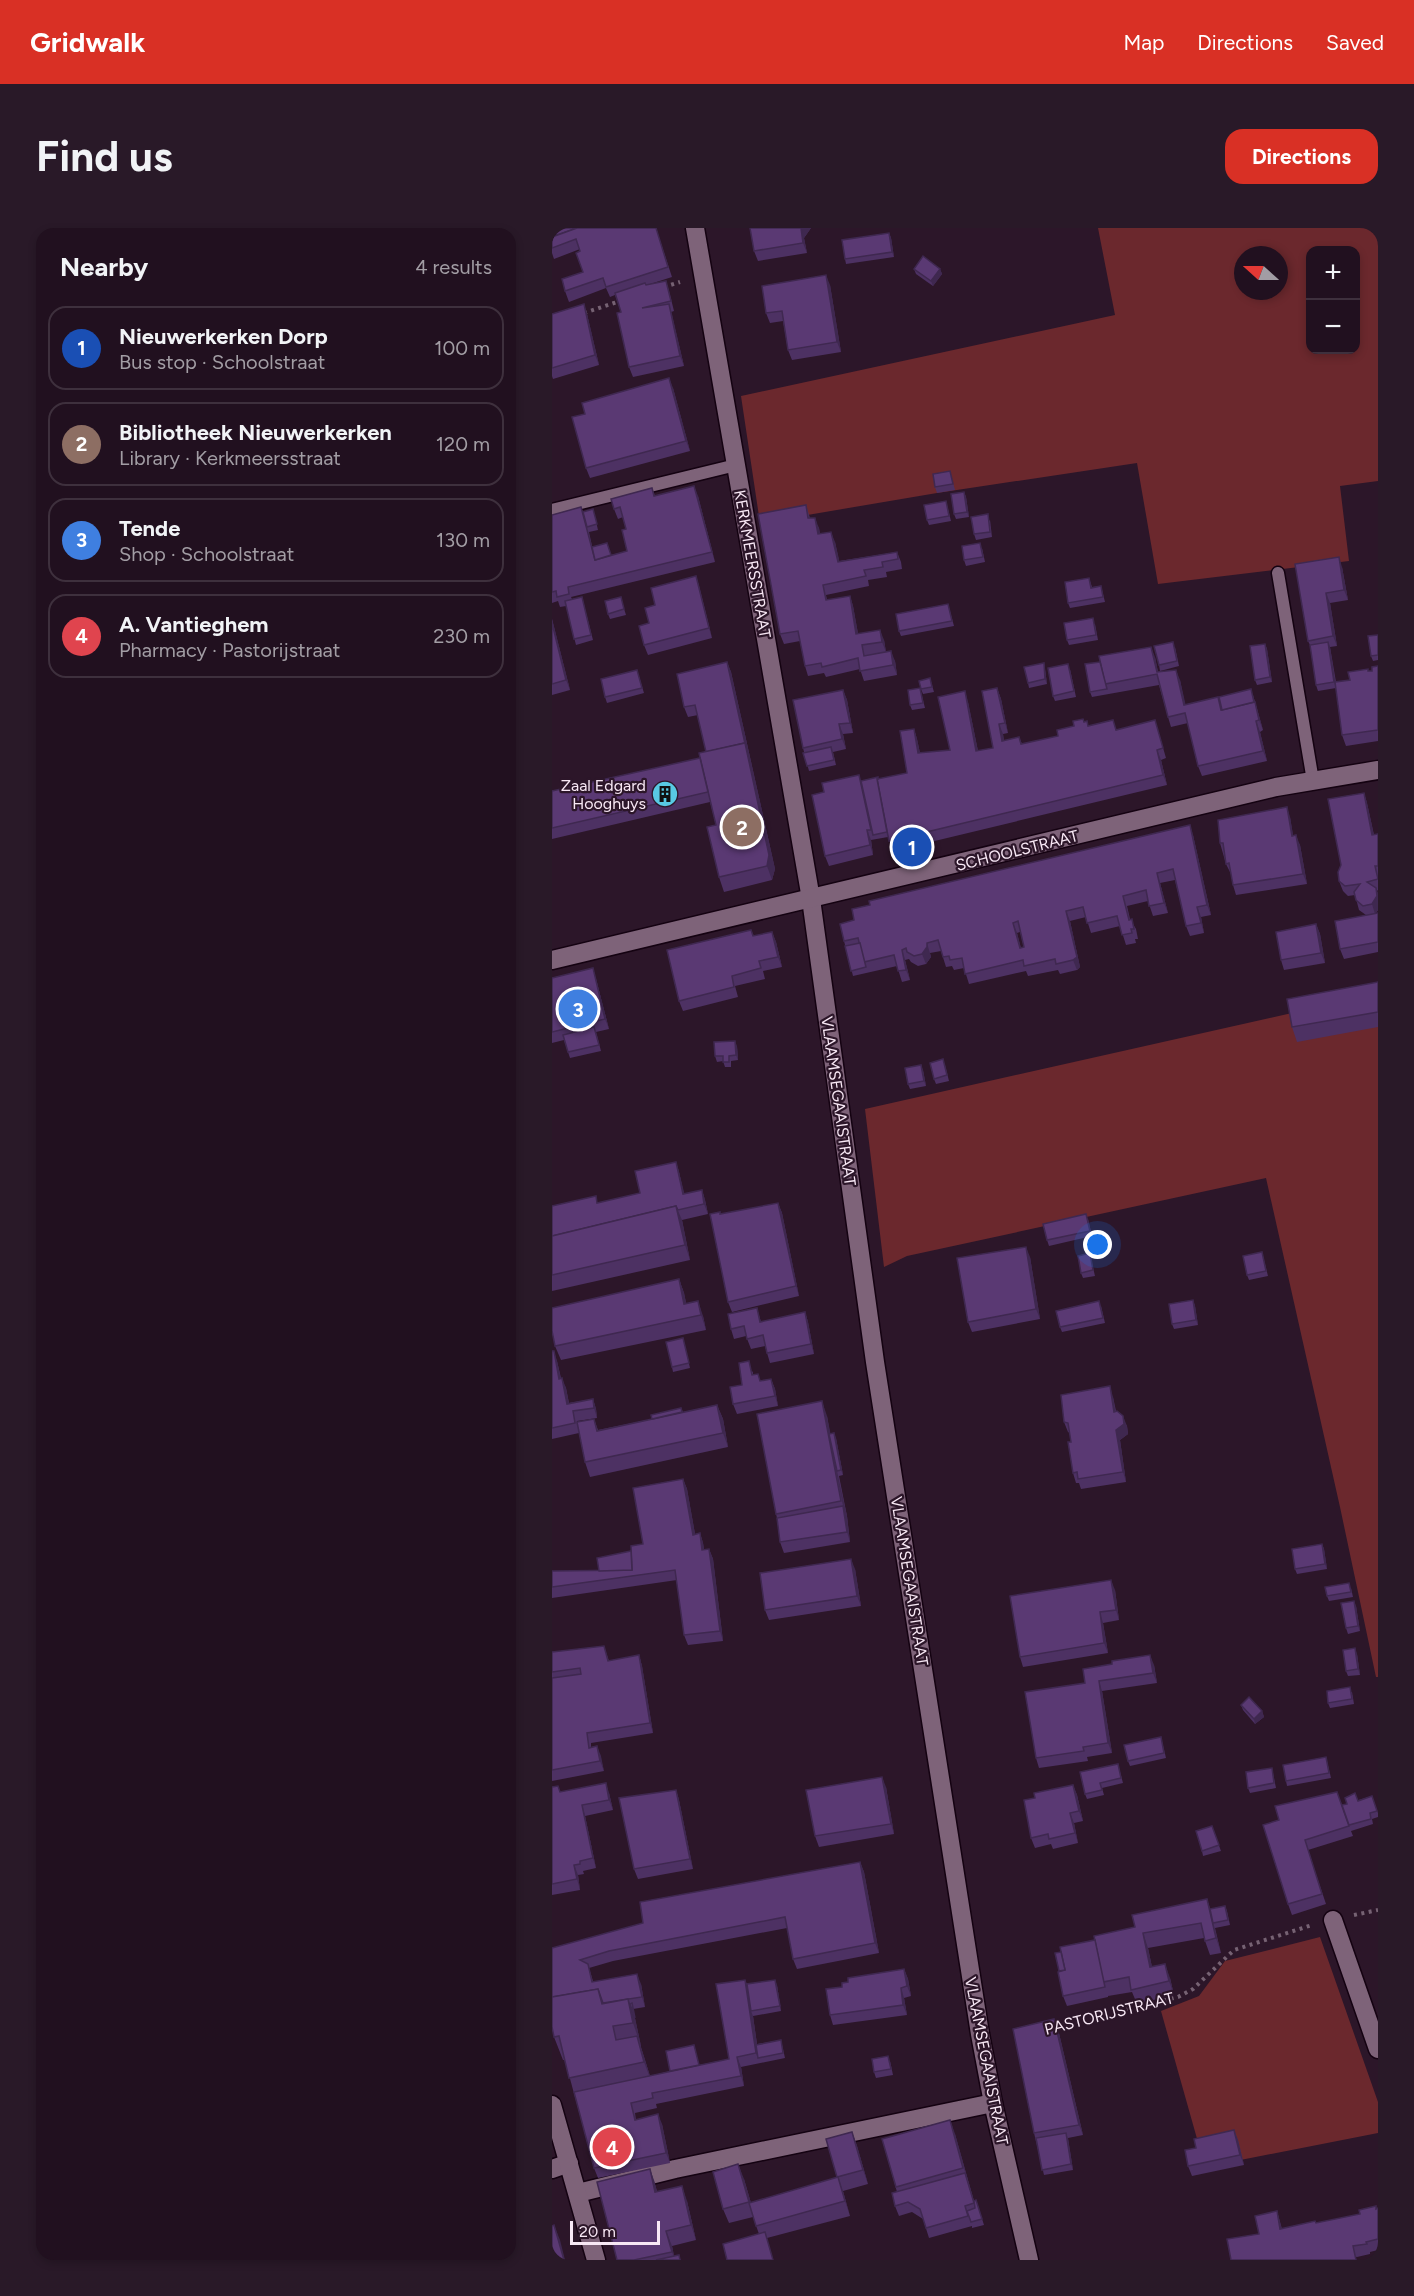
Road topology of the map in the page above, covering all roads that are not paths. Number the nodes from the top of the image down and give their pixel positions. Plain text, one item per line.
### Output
1 (695, 228) edge
2 (736, 465) junction
3 (552, 510) edge
4 (1278, 573) dead end
5 (1378, 770) edge
6 (1313, 781) junction
7 (811, 899) junction
8 (552, 960) edge
9 (1333, 1920) road end
10 (1378, 2049) edge
11 (993, 2103) junction
12 (552, 2105) edge
13 (561, 2166) edge
14 (578, 2193) junction
15 (596, 2260) edge
16 (1029, 2260) edge

1 - 2 street, KERKMEERSSTRAAT
2 - 3 lane
2 - 7 street, KERKMEERSSTRAAT
4 - 6 lane
5 - 6 street, SCHOOLSTRAAT
6 - 7 street, SCHOOLSTRAAT
7 - 8 street, SCHOOLSTRAAT
7 - 11 street, VLAAMSEGAAISTRAAT
9 - 10 street
11 - 14 street
11 - 16 street, VLAAMSEGAAISTRAAT
12 - 13 street
13 - 14 street
14 - 15 street

